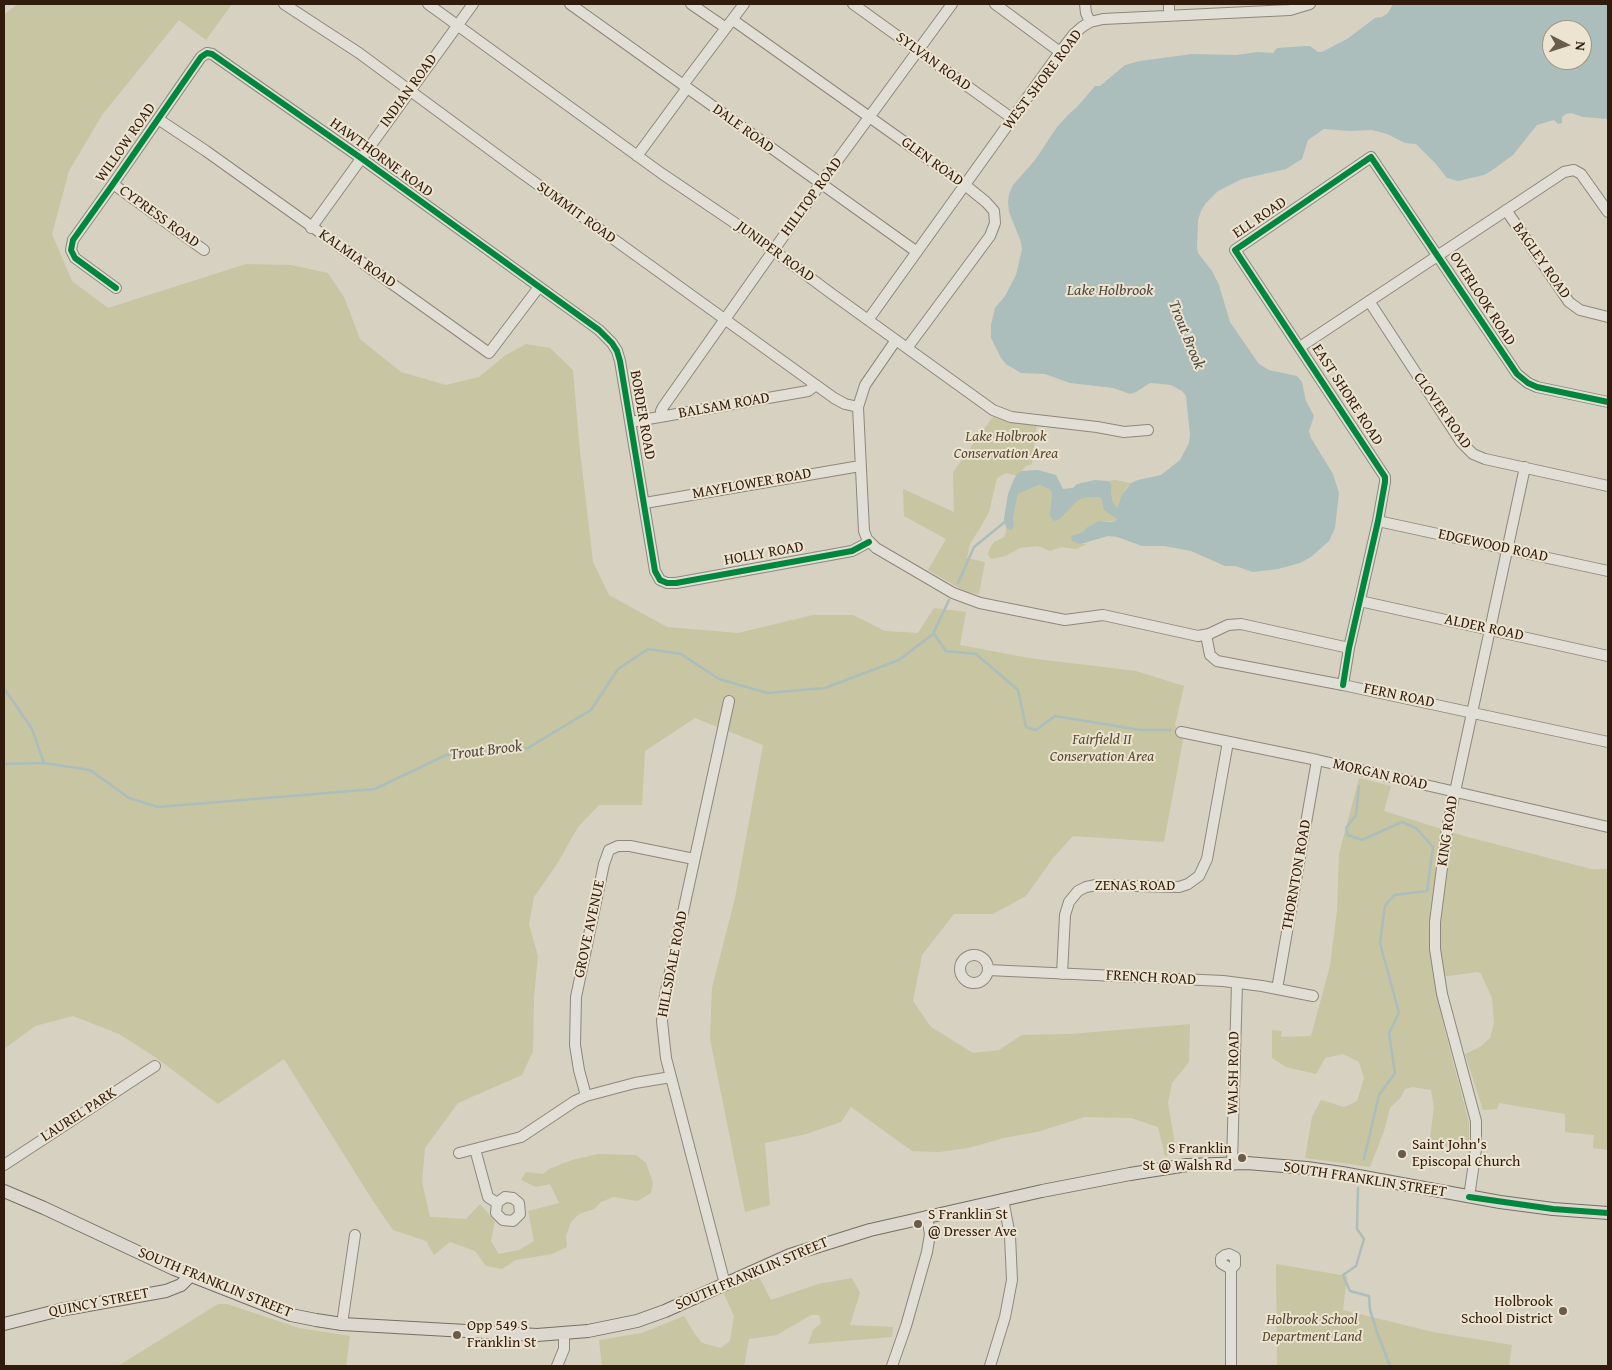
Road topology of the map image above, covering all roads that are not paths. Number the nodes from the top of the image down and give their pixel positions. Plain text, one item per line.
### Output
1 (284, 4) edge
2 (428, 4) edge
3 (473, 4) edge
4 (570, 4) edge
5 (691, 4) edge
6 (744, 4) edge
7 (853, 4) edge
8 (952, 4) edge
9 (995, 4) edge
10 (1085, 4) edge
11 (1169, 4) edge
12 (1310, 4) edge
13 (1252, 8) edge
14 (1169, 16) junction
15 (1090, 22) junction
16 (458, 24) junction
17 (729, 24) junction
18 (918, 51) junction
19 (1060, 52) junction
20 (206, 53) joint
21 (685, 87) junction
22 (409, 91) junction
23 (871, 117) junction
24 (158, 119) junction
25 (1013, 119) junction
26 (637, 156) junction
27 (1371, 157) joint
28 (361, 158) junction
29 (114, 184) junction
30 (821, 184) junction
31 (965, 186) junction
32 (1506, 210) junction
33 (1608, 212) edge
34 (312, 228) junction
35 (204, 250) dead end
36 (774, 250) junction
37 (917, 252) junction
38 (1438, 255) junction
39 (539, 287) junction
40 (116, 288) dead end
41 (1369, 301) junction
42 (1608, 317) edge
43 (725, 320) junction
44 (868, 320) junction
45 (896, 340) junction
46 (1300, 347) junction
47 (908, 348) junction
48 (816, 385) junction
49 (1608, 402) edge
50 (858, 407) junction
51 (661, 417) junction
52 (631, 422) junction
53 (1148, 430) dead end
54 (860, 466) junction
55 (1525, 467) junction
56 (1608, 486) edge
57 (644, 503) junction
58 (1378, 521) junction
59 (869, 542) junction
60 (1508, 549) junction
61 (1608, 571) edge
62 (662, 582) joint
63 (1360, 600) junction
64 (1491, 630) junction
65 (1206, 635) junction
66 (1349, 648) junction
67 (1608, 656) edge
68 (1343, 684) junction
69 (728, 701) dead end
70 (1472, 712) junction
71 (1181, 732) dead end
72 (1228, 742) junction
73 (1608, 742) edge
74 (1317, 760) junction
75 (1454, 792) junction
76 (1608, 827) edge
77 (694, 859) junction
78 (988, 970) dead end
79 (1062, 974) junction
80 (1237, 983) junction
81 (1277, 989) junction
82 (1313, 996) dead end
83 (155, 1066) dead end
84 (671, 1077) junction
85 (586, 1096) junction
86 (476, 1149) junction
87 (459, 1153) dead end
88 (1232, 1163) junction
89 (4, 1165) edge
90 (4, 1191) edge
91 (1469, 1197) junction
92 (1003, 1199) junction
93 (497, 1203) dead end
94 (1608, 1213) edge
95 (928, 1216) junction
96 (355, 1235) dead end
97 (1230, 1269) dead end
98 (190, 1276) junction
99 (725, 1284) junction
100 (4, 1324) edge
101 (342, 1324) junction
102 (564, 1334) junction
103 (557, 1366) edge
104 (892, 1366) edge
105 (990, 1366) edge
106 (1231, 1366) edge

1 - 22 street, SUMMIT ROAD
2 - 16 street, JUNIPER ROAD
3 - 16 street, INDIAN ROAD
4 - 21 street, DALE ROAD
5 - 17 street, GLEN ROAD
6 - 17 street
7 - 18 street, SYLVAN ROAD
8 - 18 street, HILLTOP ROAD
9 - 19 street
10 - 15 street
11 - 14 street
12 - 13 street, WEST SHORE ROAD
13 - 14 street, WEST SHORE ROAD
14 - 15 street, WEST SHORE ROAD
15 - 19 street, WEST SHORE ROAD
16 - 22 street, INDIAN ROAD
16 - 26 street, JUNIPER ROAD
17 - 21 street
17 - 23 street, GLEN ROAD
18 - 23 street, HILLTOP ROAD
18 - 25 street, SYLVAN ROAD
19 - 25 street, WEST SHORE ROAD
20 - 24 street, WILLOW ROAD
20 - 28 street, HAWTHORNE ROAD
21 - 26 street
21 - 30 street, DALE ROAD
22 - 28 street, INDIAN ROAD
22 - 43 street, SUMMIT ROAD
23 - 30 street, HILLTOP ROAD
23 - 31 street, GLEN ROAD
24 - 29 street, WILLOW ROAD
24 - 34 street, KALMIA ROAD
25 - 31 street, WEST SHORE ROAD
26 - 36 street, JUNIPER ROAD
27 - 38 street, OVERLOOK ROAD
27 - 46 street, ELL ROAD
28 - 34 street, INDIAN ROAD
28 - 39 street, HAWTHORNE ROAD
29 - 35 street, CYPRESS ROAD
29 - 40 street, WILLOW ROAD
30 - 36 street, HILLTOP ROAD
30 - 37 street, DALE ROAD
31 - 37 street, WEST SHORE ROAD
31 - 47 street, GLEN ROAD
32 - 33 street, EAST SHORE ROAD
32 - 38 street, EAST SHORE ROAD
32 - 42 street, BAGLEY ROAD
34 - 39 street, KALMIA ROAD
36 - 43 street, HILLTOP ROAD
36 - 44 street, JUNIPER ROAD
37 - 44 street, WEST SHORE ROAD
38 - 41 street, EAST SHORE ROAD
38 - 49 street, OVERLOOK ROAD
39 - 52 street, BORDER ROAD
41 - 46 street, EAST SHORE ROAD
41 - 55 street, CLOVER ROAD
43 - 48 street, SUMMIT ROAD
43 - 51 street, HILLTOP ROAD
44 - 45 street, JUNIPER ROAD
45 - 47 street, JUNIPER ROAD
45 - 50 street
46 - 58 street, EAST SHORE ROAD
47 - 53 street, JUNIPER ROAD
48 - 50 street, SUMMIT ROAD
48 - 51 street, BALSAM ROAD
50 - 54 street
51 - 52 street, BALSAM ROAD
52 - 57 street, BORDER ROAD
54 - 57 street, MAYFLOWER ROAD
54 - 59 street
55 - 56 street, CLOVER ROAD
55 - 60 street, KING ROAD
57 - 62 street, BORDER ROAD
58 - 60 street, EDGEWOOD ROAD
58 - 63 street, EAST SHORE ROAD
59 - 62 street, HOLLY ROAD
59 - 65 street
60 - 61 street, EDGEWOOD ROAD
60 - 64 street, KING ROAD
63 - 64 street, ALDER ROAD
63 - 66 street, EAST SHORE ROAD
64 - 67 street, ALDER ROAD
64 - 70 street, KING ROAD
65 - 66 street
65 - 68 street, FERN ROAD
66 - 68 street, EAST SHORE ROAD
68 - 70 street, FERN ROAD
69 - 77 street, HILLSDALE ROAD
70 - 73 street, FERN ROAD
70 - 75 street, KING ROAD
71 - 72 street, MORGAN ROAD
72 - 74 street, MORGAN ROAD
72 - 79 street, ZENAS ROAD
74 - 75 street, MORGAN ROAD
74 - 81 street, THORNTON ROAD
75 - 76 street, MORGAN ROAD
75 - 91 street, KING ROAD
77 - 84 street, HILLSDALE ROAD
77 - 85 street, GROVE AVENUE
78 - 79 street, FRENCH ROAD
79 - 80 street, FRENCH ROAD
80 - 81 street, FRENCH ROAD
80 - 88 street, WALSH ROAD
81 - 82 street, FRENCH ROAD
83 - 89 street, LAUREL PARK
84 - 85 street
84 - 99 street, HILLSDALE ROAD
85 - 86 street
86 - 87 street
86 - 93 street
88 - 91 main road, SOUTH FRANKLIN STREET
88 - 92 main road, SOUTH FRANKLIN STREET
90 - 98 main road, SOUTH FRANKLIN STREET
91 - 94 main road, SOUTH FRANKLIN STREET
92 - 95 main road, SOUTH FRANKLIN STREET
92 - 105 street
95 - 99 main road, SOUTH FRANKLIN STREET
95 - 104 street
96 - 101 street
97 - 106 street
98 - 100 main road, QUINCY STREET
98 - 101 main road, SOUTH FRANKLIN STREET
99 - 102 main road, SOUTH FRANKLIN STREET
101 - 102 main road, SOUTH FRANKLIN STREET
102 - 103 street

